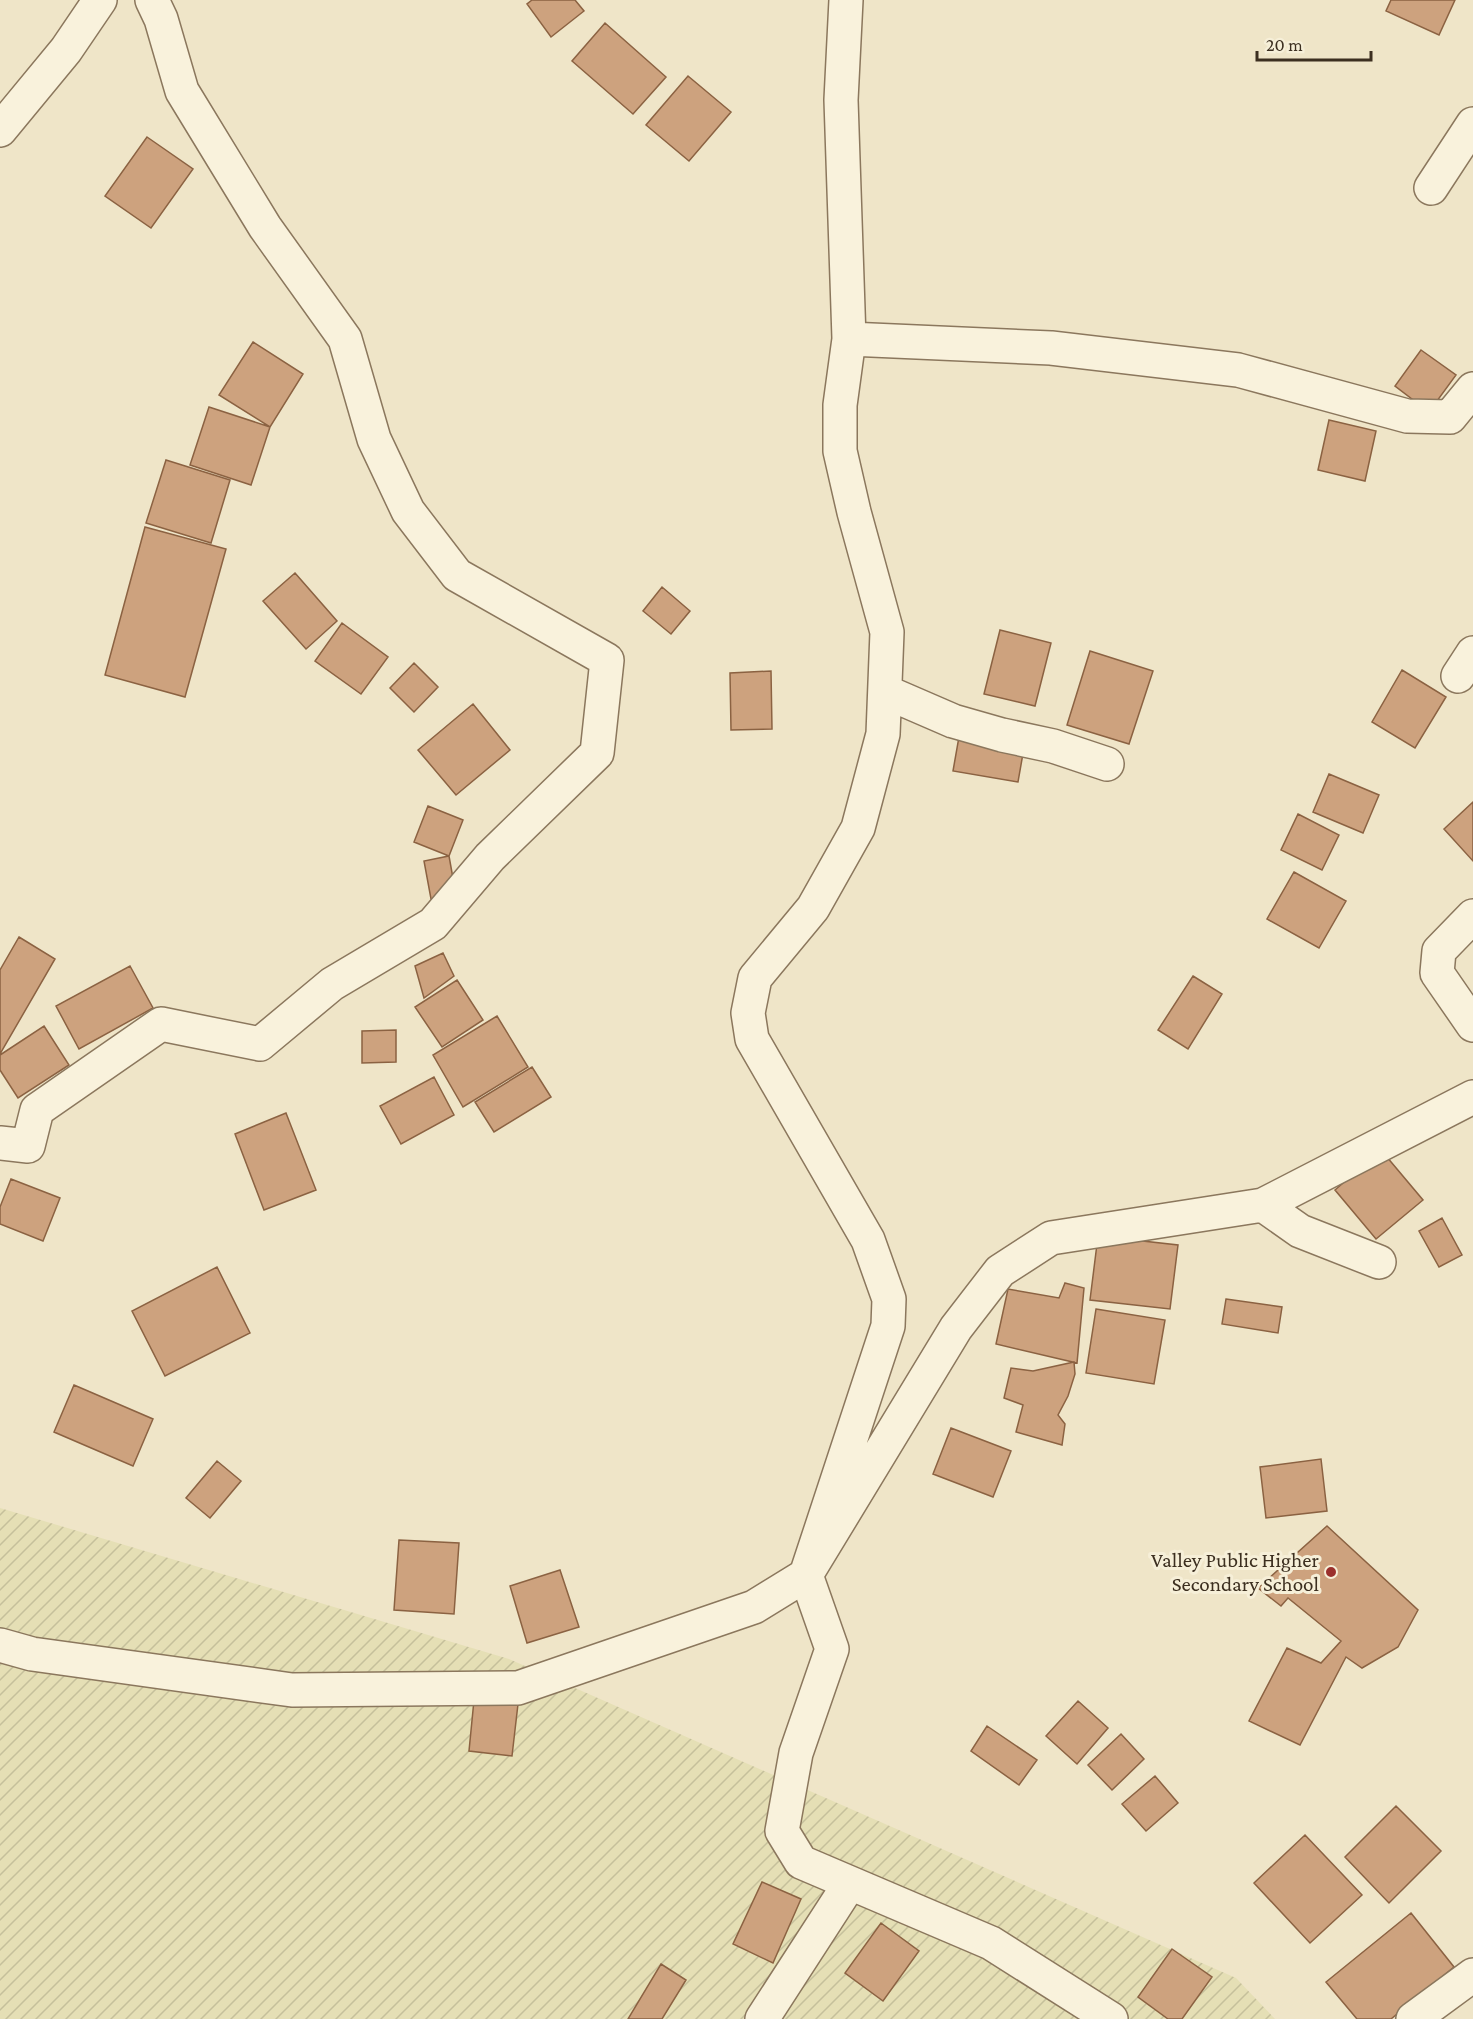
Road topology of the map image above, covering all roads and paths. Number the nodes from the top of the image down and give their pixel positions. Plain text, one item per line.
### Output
1 (100, 0) edge
2 (152, 0) edge
3 (846, 0) edge
4 (1473, 124) edge
5 (0, 130) edge
6 (1431, 188) dead end
7 (849, 339) junction
8 (1473, 389) edge
9 (886, 692) junction
10 (1107, 764) dead end
11 (1473, 916) edge
12 (1473, 1025) edge
13 (1473, 1097) edge
14 (0, 1143) edge
15 (1263, 1205) junction
16 (1379, 1262) dead end
17 (806, 1575) junction
18 (0, 1645) edge
19 (850, 1883) junction
20 (1473, 1975) edge
21 (762, 2019) edge
22 (1111, 2019) edge
23 (1413, 2019) edge

1 - 5 street
2 - 14 street
3 - 7 street
4 - 6 street
7 - 8 street
7 - 9 street
9 - 10 street
9 - 17 street
11 - 12 street
13 - 15 street
15 - 16 street
15 - 17 street
17 - 18 street
17 - 19 street
19 - 21 street
19 - 22 street
20 - 23 street

